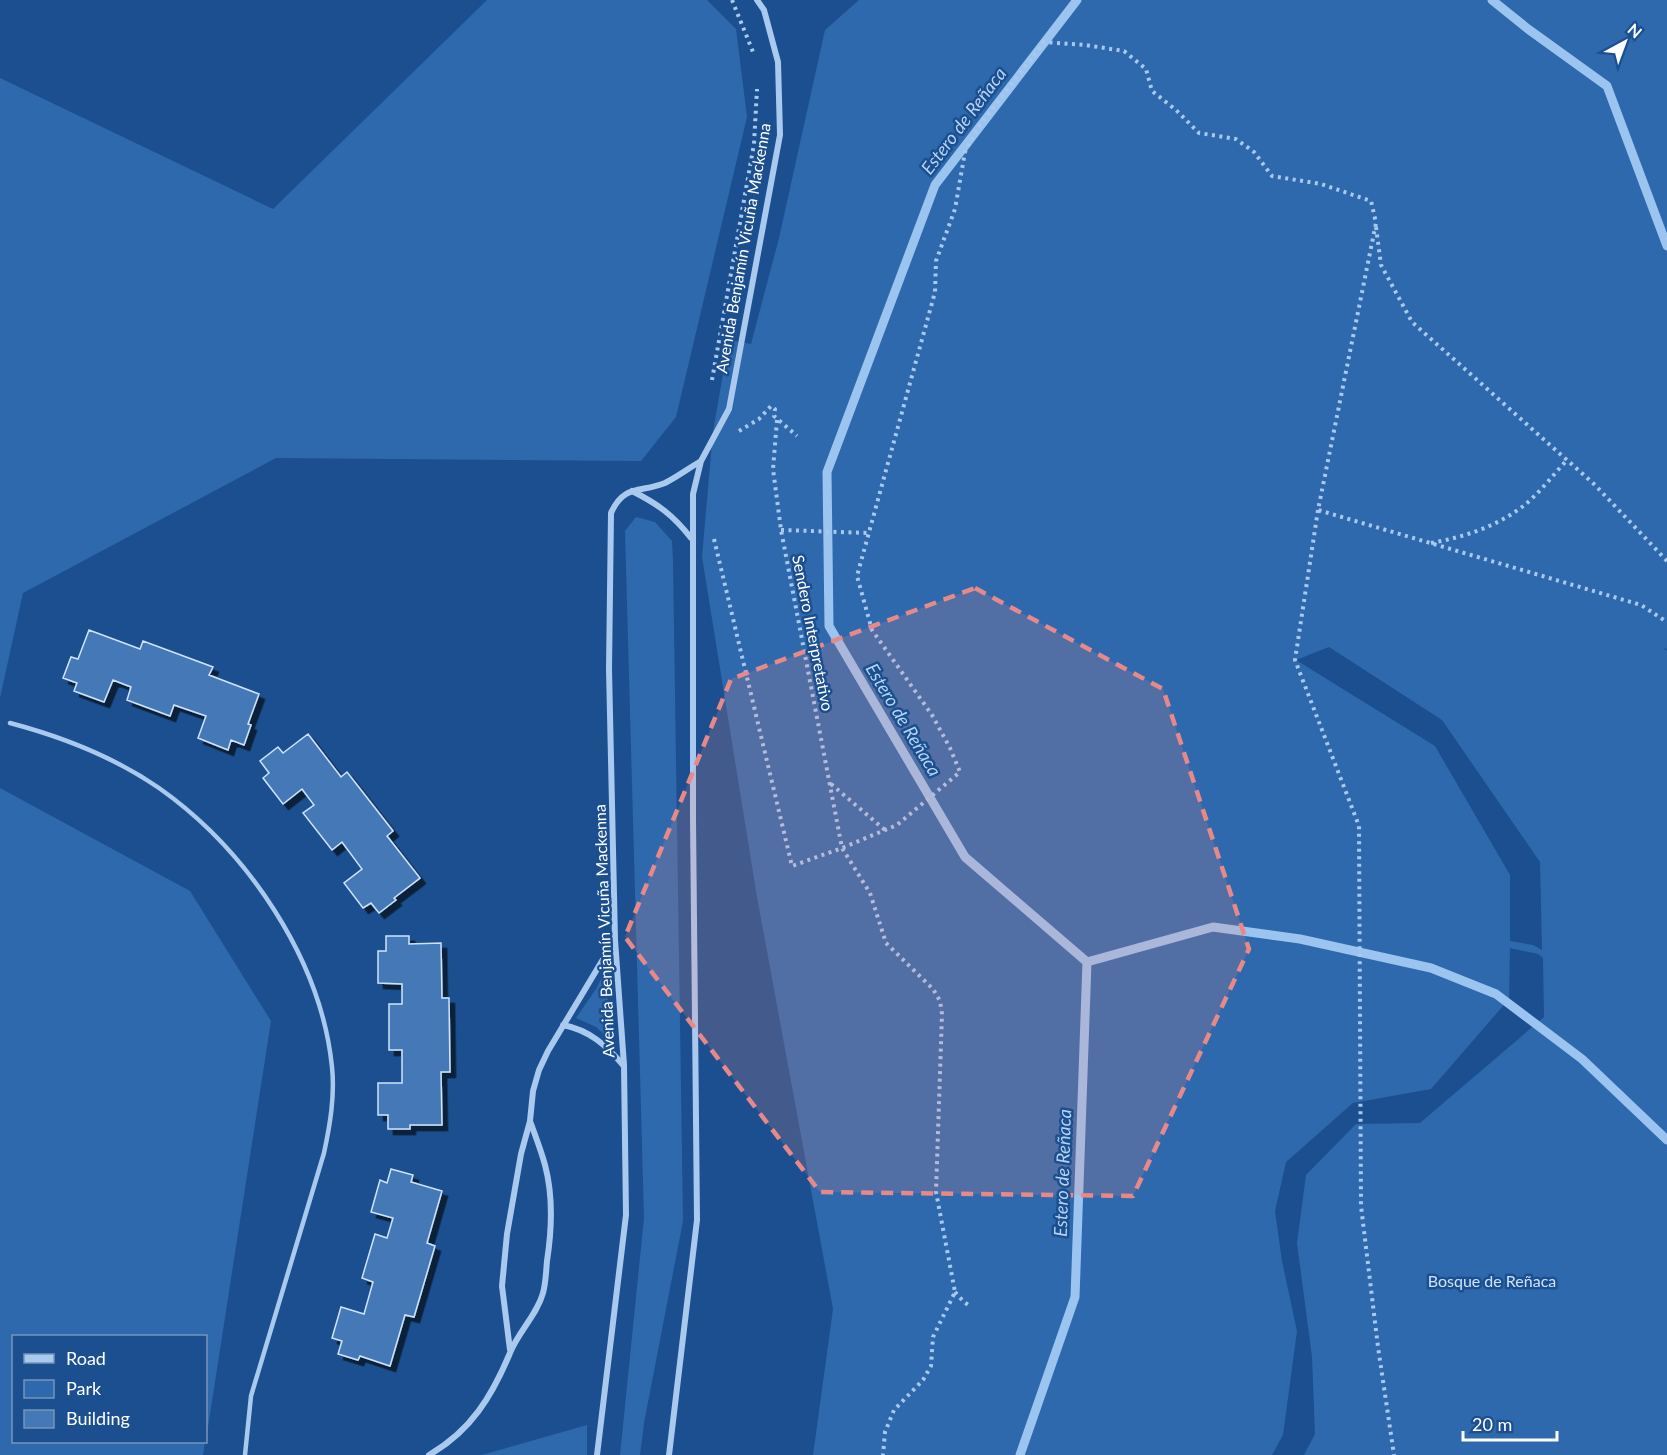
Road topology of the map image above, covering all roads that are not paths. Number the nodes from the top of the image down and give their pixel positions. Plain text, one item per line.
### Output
1 (757, 0) edge
2 (701, 461) junction
3 (631, 491) junction
4 (692, 538) junction
5 (10, 723) dead end
6 (615, 940) junction
7 (563, 1025) junction
8 (624, 1065) junction
9 (530, 1121) junction
10 (510, 1350) junction
11 (245, 1455) edge
12 (429, 1455) edge
13 (597, 1455) edge
14 (669, 1455) edge

1 - 2 street, Avenida Benjamín Vicuña Mackenna
2 - 3 street
2 - 4 street, Avenida Benjamín Vicuña Mackenna
3 - 4 street
3 - 6 street, Avenida Benjamín Vicuña Mackenna
4 - 14 street, Avenida Benjamín Vicuña Mackenna
5 - 11 lane
6 - 7 street
6 - 8 street, Avenida Benjamín Vicuña Mackenna
7 - 8 street
7 - 9 street
8 - 13 street, Avenida Benjamín Vicuña Mackenna
9 - 10 street
9 - 10 street
10 - 12 street

